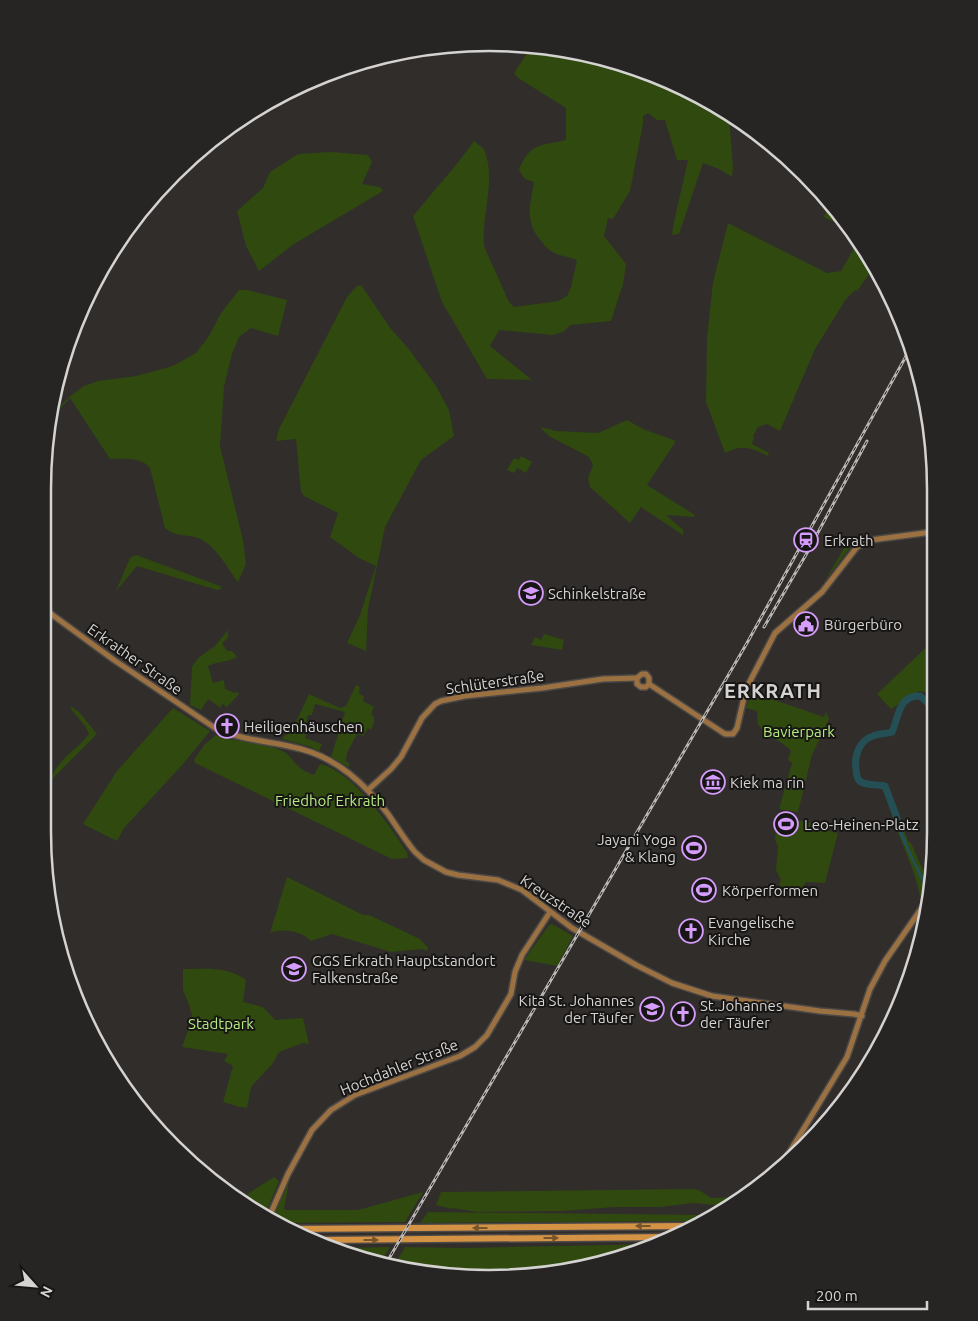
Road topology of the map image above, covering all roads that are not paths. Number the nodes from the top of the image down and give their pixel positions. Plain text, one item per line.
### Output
1 (927, 533) edge
2 (51, 614) edge
3 (637, 678) junction
4 (649, 684) junction
5 (215, 728) joint
6 (368, 790) junction
7 (550, 912) junction
8 (919, 912) edge
9 (862, 1016) junction
10 (792, 1149) edge
11 (271, 1212) edge
12 (680, 1226) edge
13 (304, 1229) edge
14 (654, 1237) edge
15 (331, 1240) edge

1 - 4 main road
2 - 5 main road, Erkrather Straße
3 - 4 main road
3 - 4 main road
3 - 6 main road, Schlüterstraße
5 - 6 main road, Kreuzstraße
6 - 7 main road, Kreuzstraße
7 - 9 main road, Kreuzstraße
7 - 11 main road, Hochdahler Straße
8 - 9 main road
9 - 10 main road
12 -> 13 highway
15 -> 14 highway

